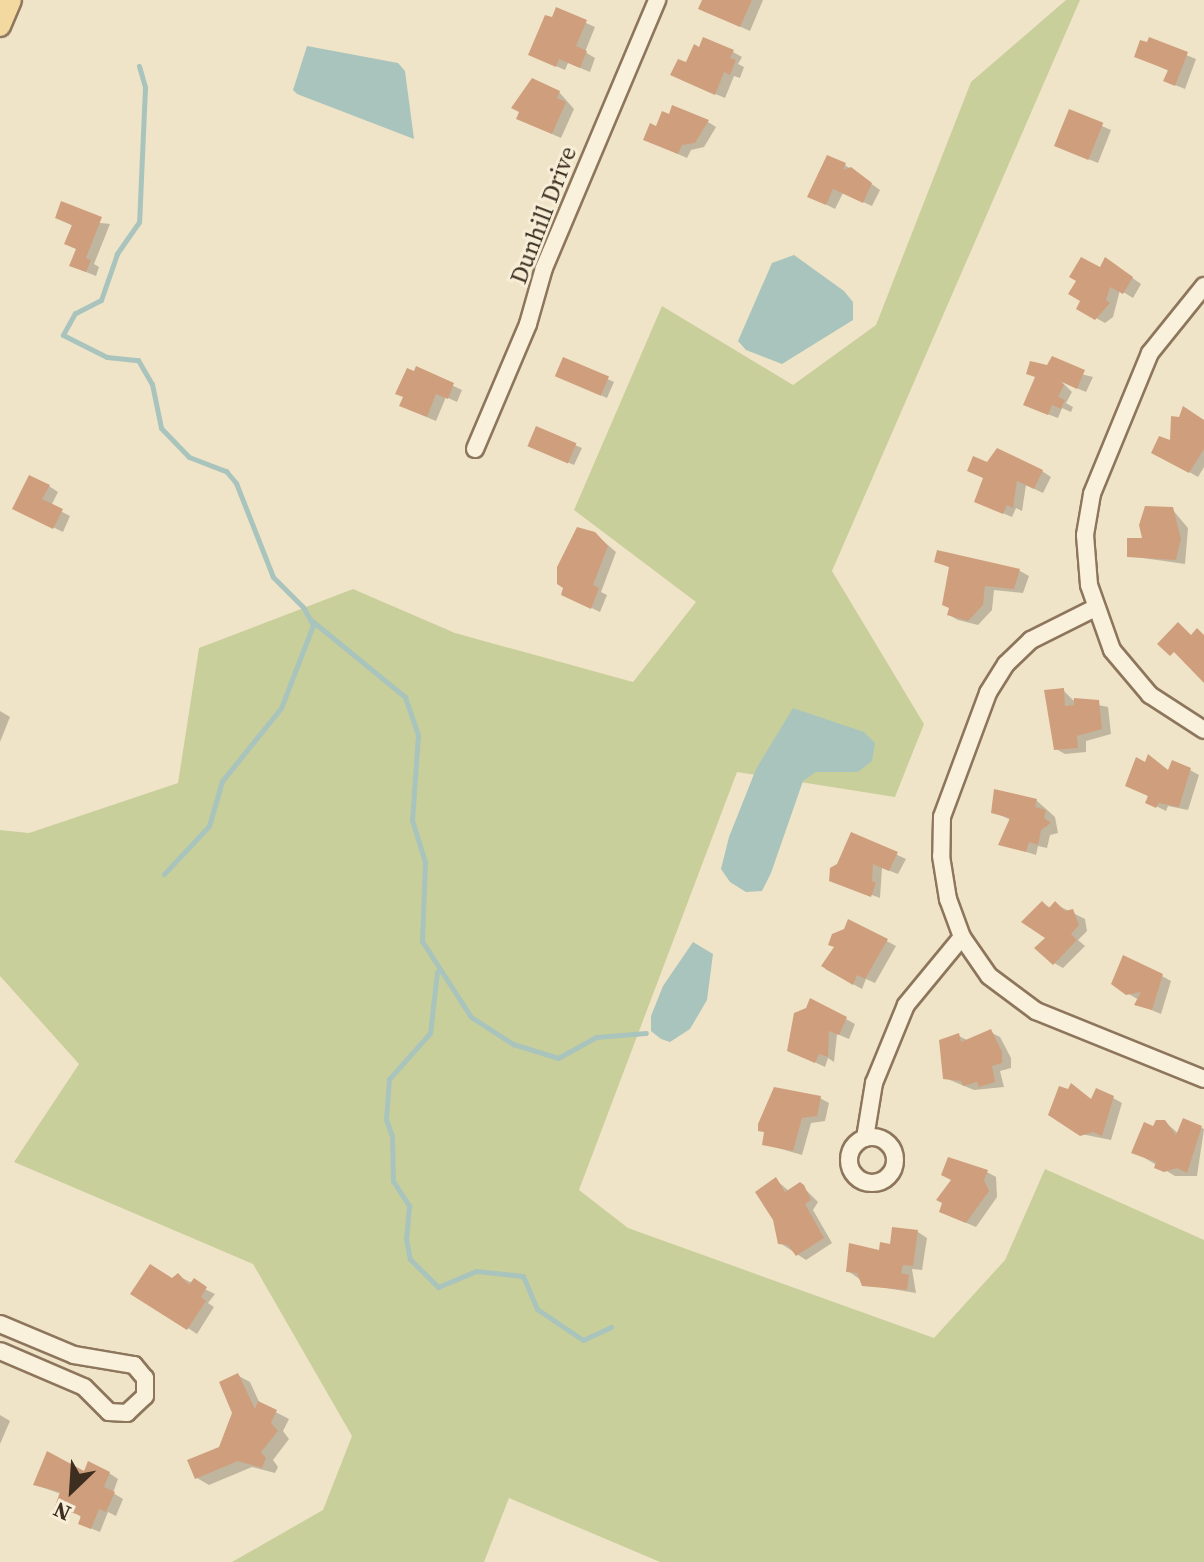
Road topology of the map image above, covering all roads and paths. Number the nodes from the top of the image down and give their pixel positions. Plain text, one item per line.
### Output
1 (11, 0) edge
2 (657, 0) edge
3 (0, 26) edge
4 (1204, 286) edge
5 (475, 449) dead end
6 (1095, 608) junction
7 (1204, 730) edge
8 (962, 937) junction
9 (1204, 1079) edge
10 (865, 1138) dead end
11 (0, 1324) edge
12 (0, 1351) edge

1 - 3 main road
2 - 5 street, Dunhill Drive
4 - 6 street
6 - 7 street
6 - 8 street
8 - 9 street
8 - 10 street
11 - 12 street

